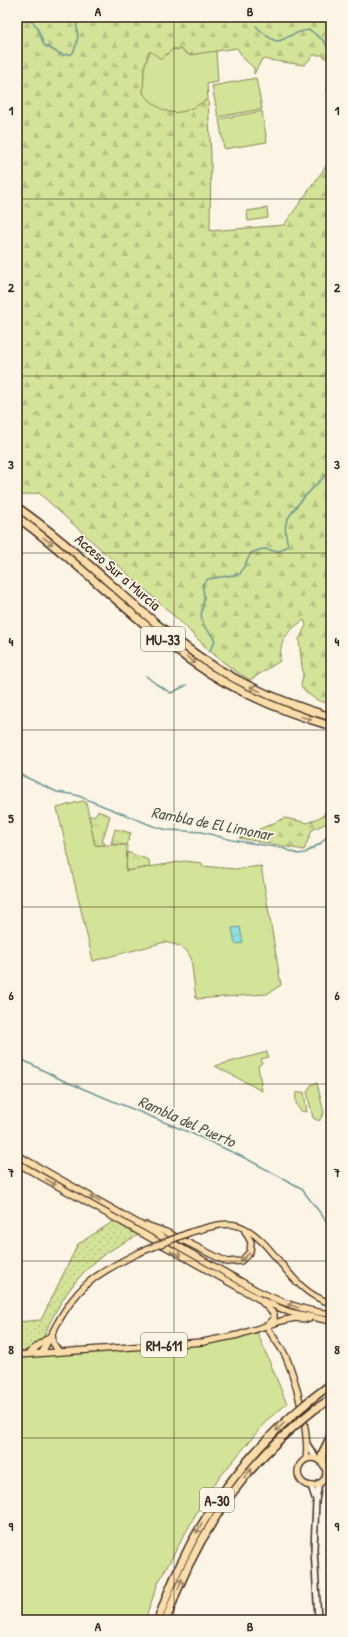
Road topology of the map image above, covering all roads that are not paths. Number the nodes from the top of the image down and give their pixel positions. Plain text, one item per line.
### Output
1 (17, 507) edge
2 (17, 517) edge
3 (331, 717) edge
4 (331, 726) edge
5 (17, 1155) edge
6 (17, 1163) edge
7 (128, 1218) junction
8 (239, 1226) junction
9 (259, 1299) junction
10 (331, 1303) edge
11 (331, 1314) edge
12 (331, 1321) edge
13 (267, 1326) junction
14 (52, 1334) junction
15 (59, 1352) junction
16 (42, 1353) junction
17 (28, 1354) junction
18 (17, 1355) edge
19 (331, 1384) edge
20 (331, 1399) edge
21 (331, 1436) edge
22 (307, 1443) junction
23 (316, 1458) junction
24 (306, 1459) junction
25 (323, 1464) junction
26 (319, 1483) junction
27 (311, 1486) junction
28 (316, 1501) junction
29 (158, 1620) edge
30 (166, 1620) edge
31 (318, 1620) edge

3 -> 1 highway, Acceso Sur a Murcia / MU-33
2 -> 4 highway, Acceso Sur a Murcia / MU-33
7 -> 5 main road
6 -> 9 main road
8 -> 7 main road
11 -> 7 main road
8 - 10 main road
8 - 14 main road, bridge
9 - 12 main road
9 - 13 main road
12 - 13 main road, RM-611
13 - 15 main road, RM-611
13 - 22 main road
14 - 15 main road
14 - 16 main road
14 - 17 main road
15 - 16 main road, RM-611
16 - 17 main road, RM-611
17 - 18 main road, RM-611
19 -> 29 highway, A-30, bridge
30 -> 20 highway, A-30, bridge
21 - 25 highway
22 - 23 street
22 - 24 main road
23 - 24 main road
23 - 25 main road
24 - 27 main road
25 - 26 main road
26 - 27 main road
26 - 28 street
27 - 28 street
28 - 31 street

